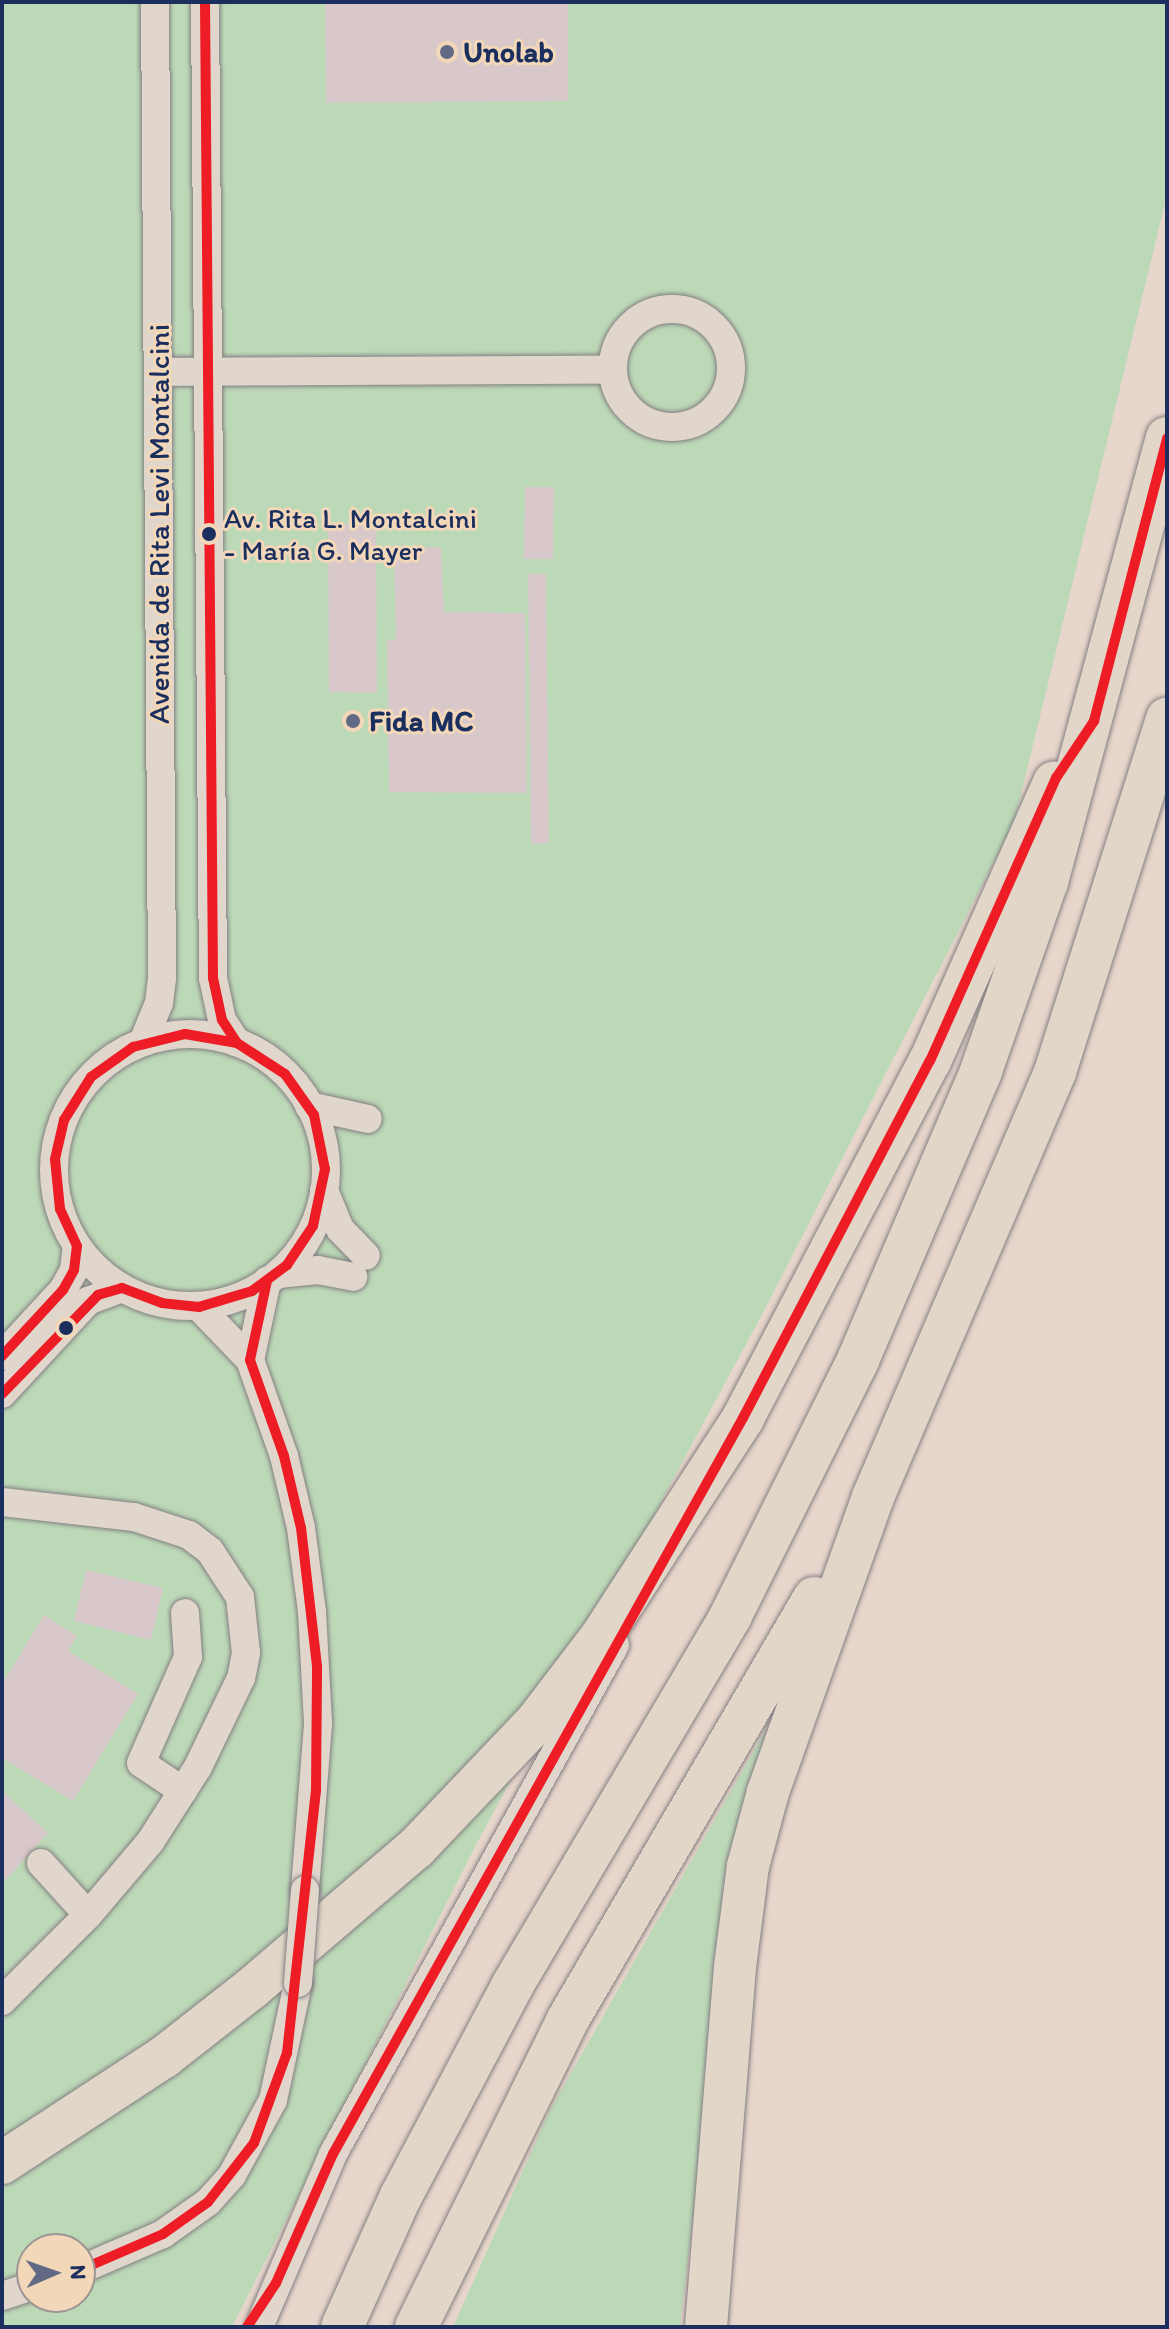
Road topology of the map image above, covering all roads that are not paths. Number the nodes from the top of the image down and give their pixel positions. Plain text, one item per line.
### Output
1 (155, 2) edge
2 (205, 2) edge
3 (613, 370) junction
4 (158, 372) junction
5 (208, 372) junction
6 (1167, 438) edge
7 (1167, 718) edge
8 (1094, 721) junction
9 (143, 1042) junction
10 (237, 1043) junction
11 (309, 1106) junction
12 (368, 1119) dead end
13 (324, 1190) junction
14 (77, 1246) junction
15 (272, 1277) junction
16 (122, 1288) junction
17 (199, 1307) junction
18 (2, 1356) edge
19 (250, 1360) junction
20 (2, 1394) edge
21 (743, 1418) junction
22 (873, 1497) junction
23 (2, 1502) edge
24 (185, 1613) dead end
25 (183, 1791) junction
26 (41, 1863) dead end
27 (88, 1915) junction
28 (2, 2001) edge
29 (2, 2163) edge
30 (96, 2263) edge
31 (276, 2283) junction
32 (247, 2327) edge
33 (259, 2327) edge
34 (342, 2327) edge
35 (416, 2327) edge
36 (706, 2327) edge

1 - 4 street, Avenida de Rita Levi Montalcini
2 - 5 street, Avenida de Rita Levi Montalcini
3 - 3 street
3 - 5 street
4 - 5 street
4 - 9 street, Avenida de Rita Levi Montalcini
5 - 10 street, Avenida de Rita Levi Montalcini
6 - 8 highway
7 - 22 highway
8 - 21 highway
8 - 34 highway
9 - 10 street
9 - 14 street
10 - 11 street
11 - 12 street
11 - 13 street
13 - 15 street
13 - 15 street
14 - 16 street
14 - 18 street
15 - 17 street
15 - 19 street
16 - 17 street
16 - 20 street
17 - 19 street
19 - 30 street, bridge
21 - 29 highway
21 - 31 street
22 - 35 highway
22 - 36 highway
23 - 25 street
24 - 25 street
25 - 27 street
26 - 27 street
27 - 28 street
31 - 32 street
31 - 33 street

